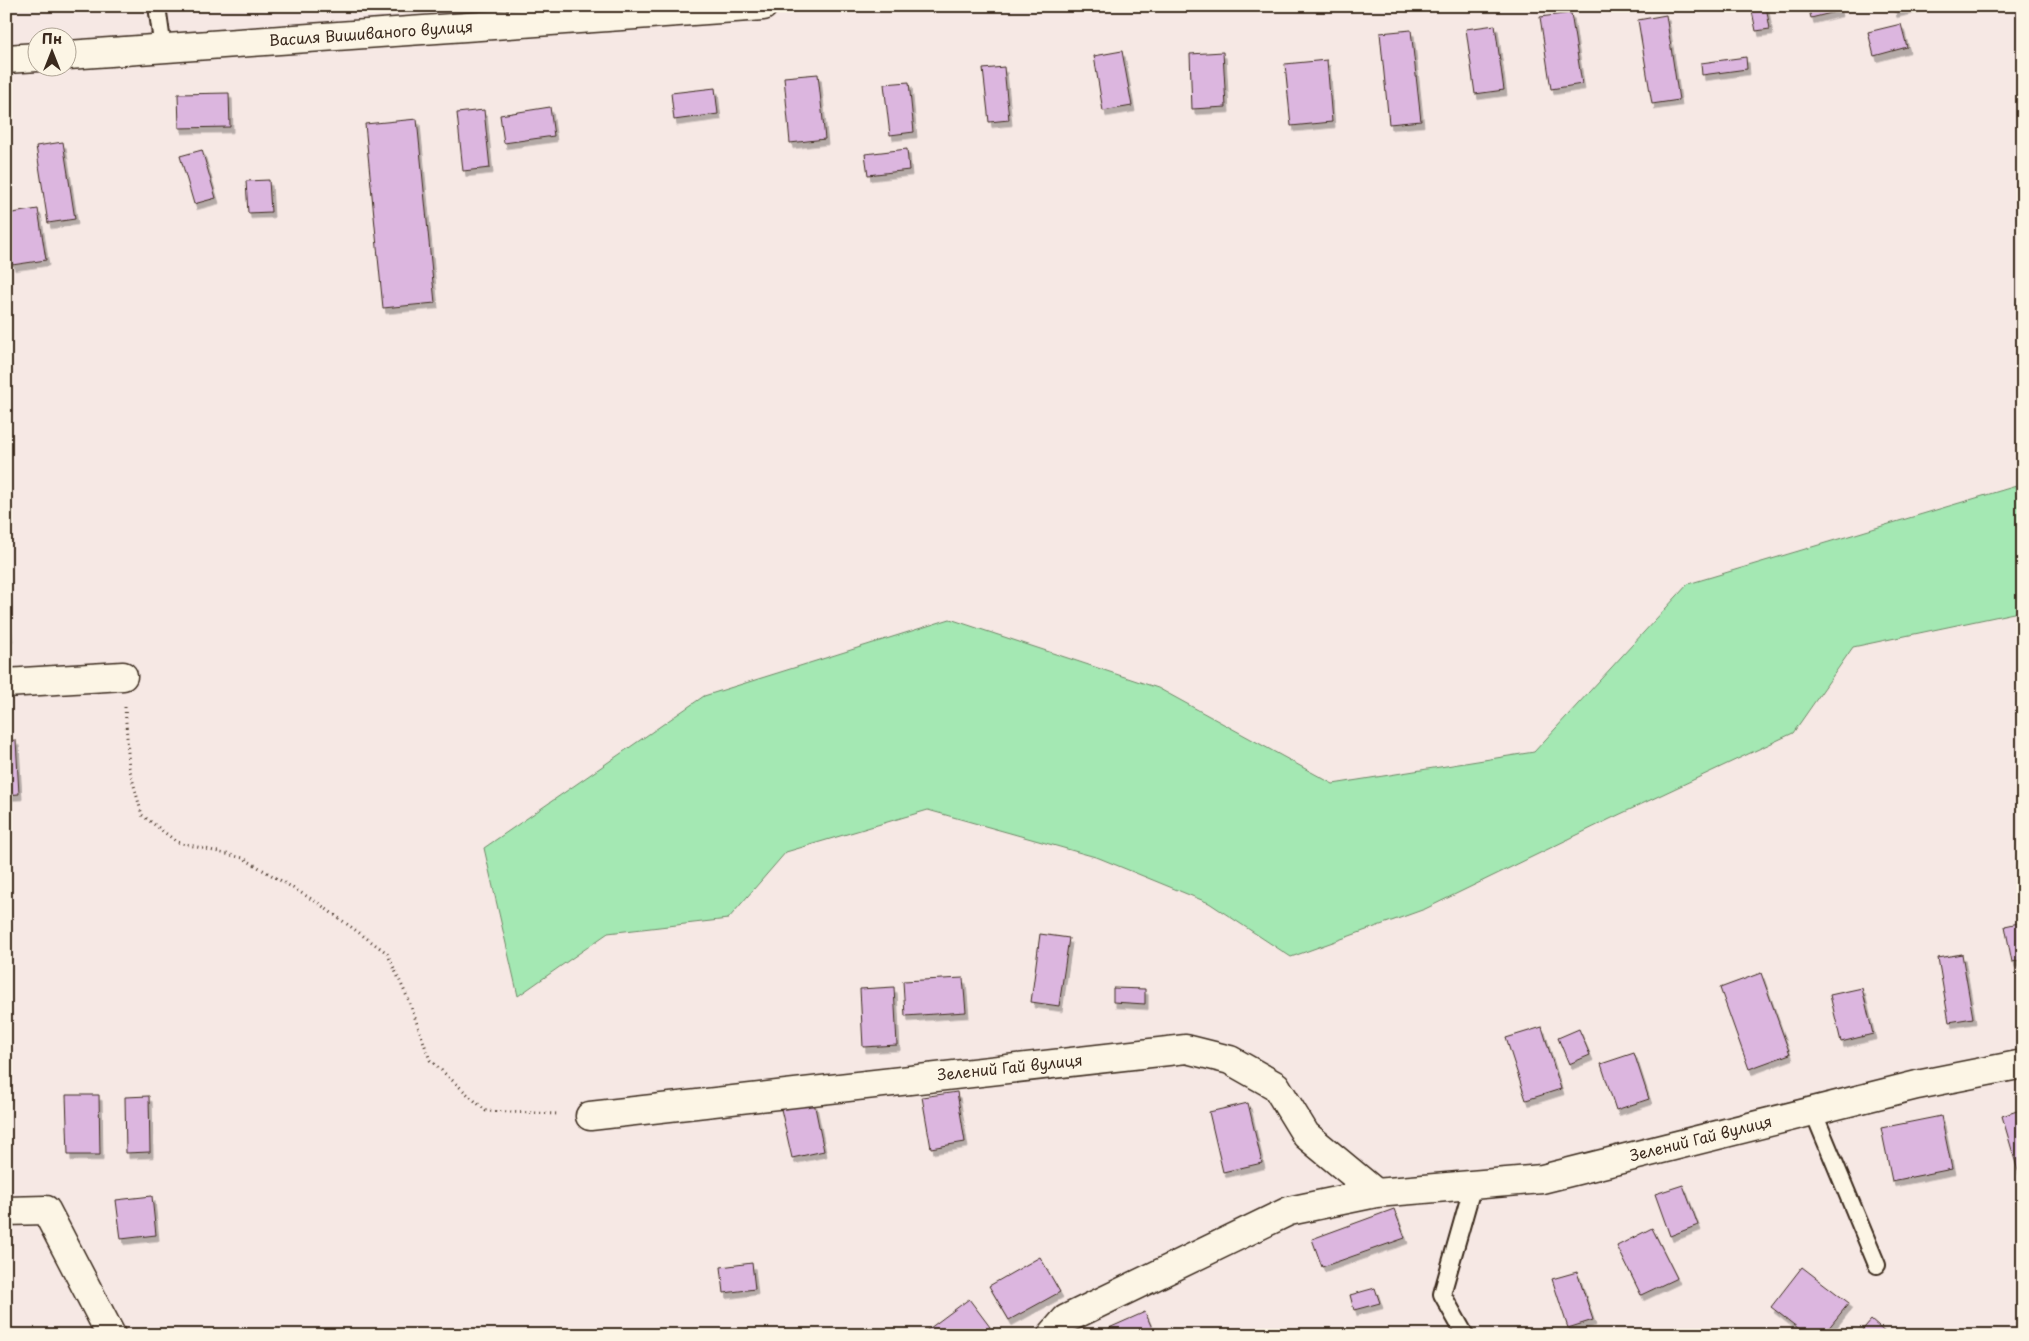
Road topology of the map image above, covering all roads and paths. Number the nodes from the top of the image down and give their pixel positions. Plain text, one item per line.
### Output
1 (157, 6) edge
2 (763, 6) edge
3 (163, 49) junction
4 (78, 54) edge
5 (28, 58) edge
6 (6, 59) edge
7 (123, 676) joint
8 (6, 683) edge
9 (2023, 1064) edge
10 (1813, 1111) junction
11 (590, 1116) joint
12 (1473, 1185) junction
13 (1376, 1193) junction
14 (6, 1211) edge
15 (1878, 1265) dead end
16 (111, 1335) edge
17 (1052, 1335) edge
18 (1465, 1335) edge

1 - 3 lane
2 - 3 street, Василя Вишиваного вулиця
3 - 4 street, Василя Вишиваного вулиця
5 - 6 street
7 - 8 street
7 - 11 path
9 - 10 street, Зелений Гай вулиця
10 - 12 street, Зелений Гай вулиця
10 - 15 lane
11 - 13 street, Зелений Гай вулиця
12 - 13 street, Зелений Гай вулиця
12 - 18 lane
13 - 17 street, Зелений Гай вулиця
14 - 16 street

